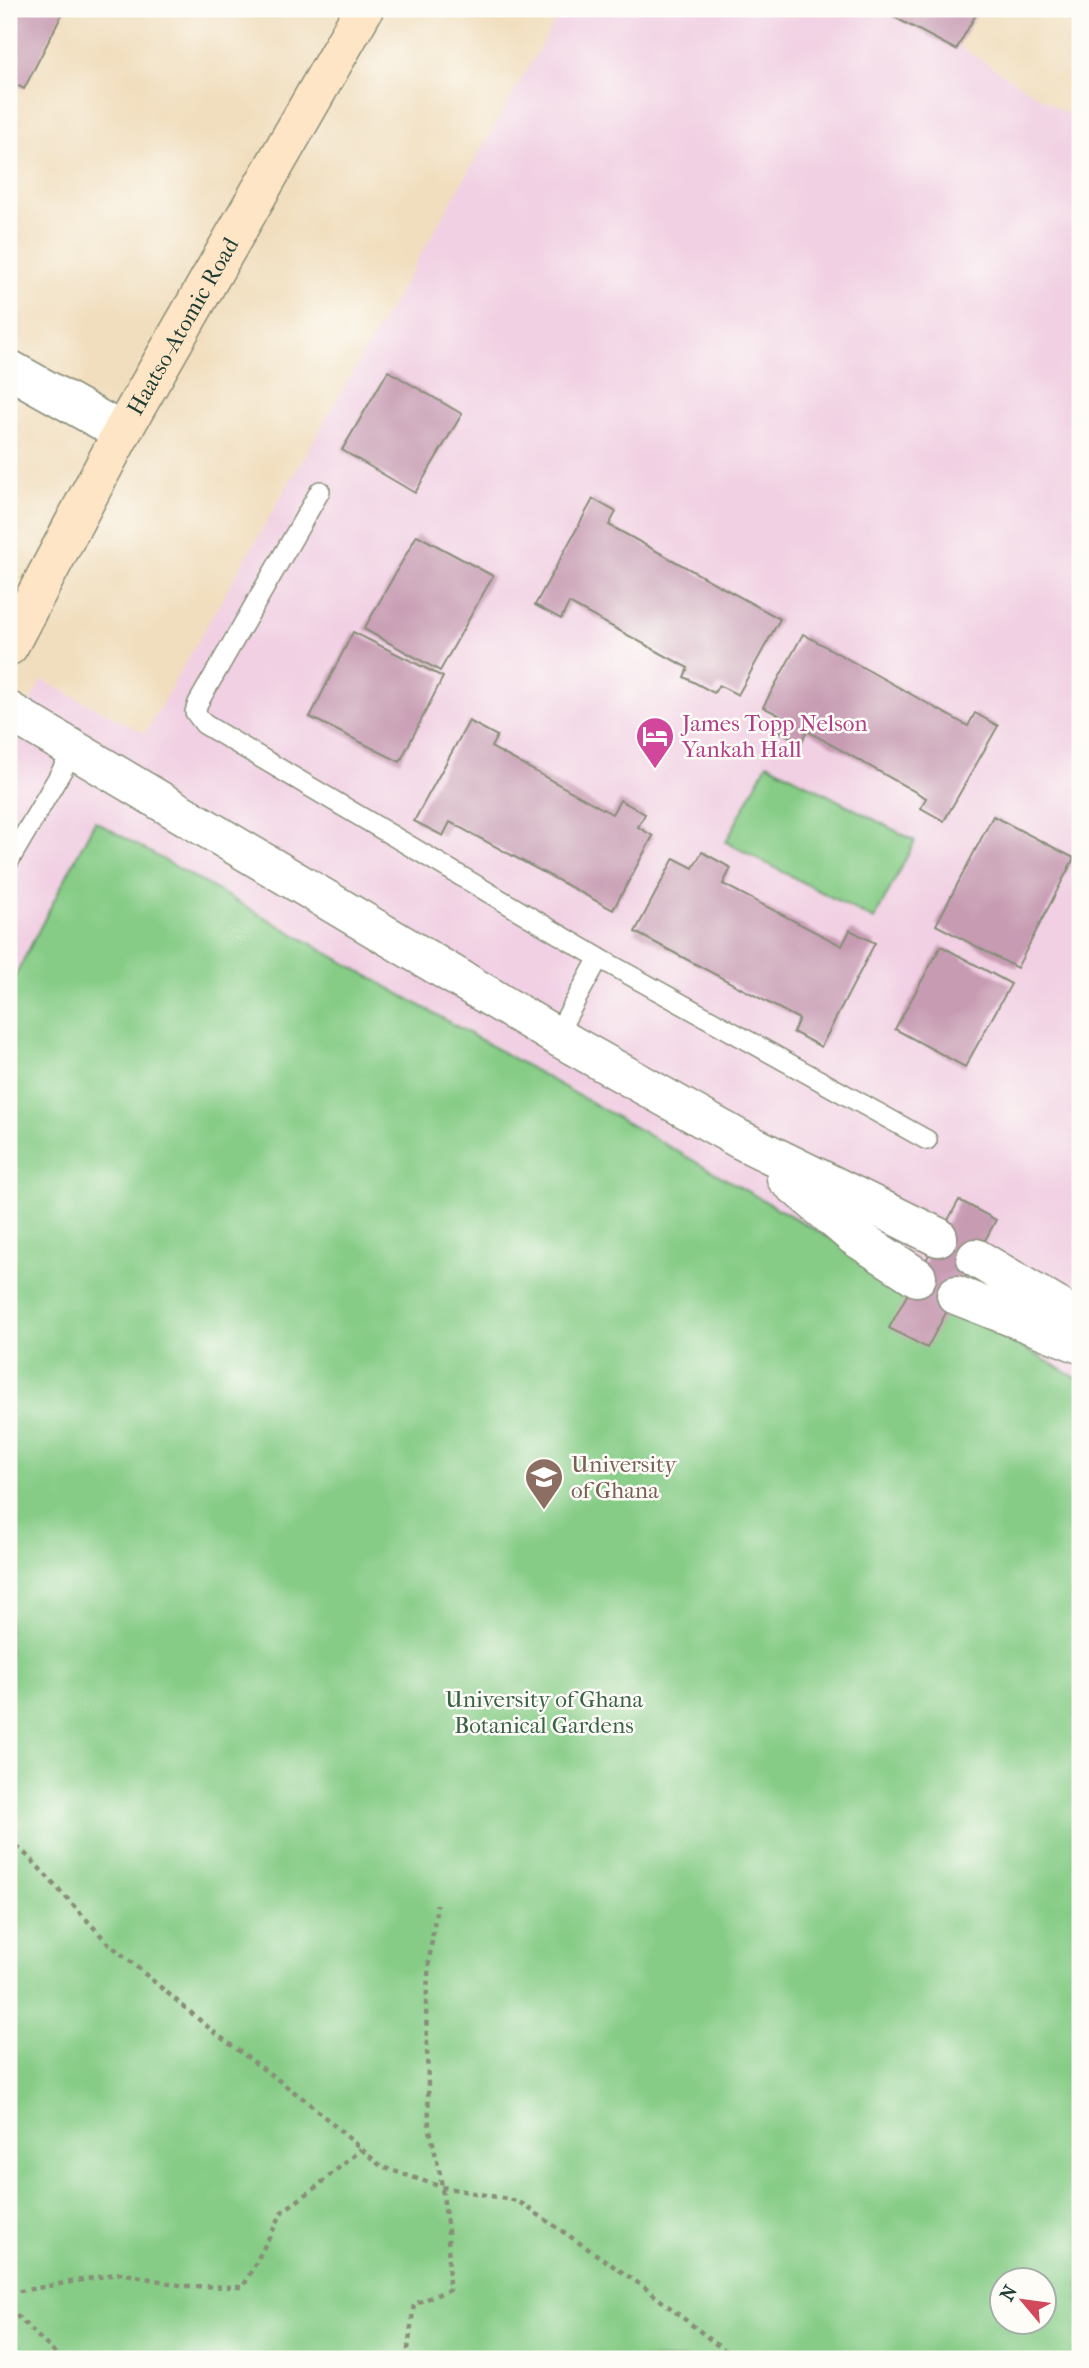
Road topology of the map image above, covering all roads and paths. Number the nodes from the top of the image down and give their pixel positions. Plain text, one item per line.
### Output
1 (364, 9) edge
2 (9, 369) edge
3 (122, 432) junction
4 (320, 491) dead end
5 (9, 646) edge
6 (9, 711) edge
7 (74, 750) junction
8 (9, 861) edge
9 (599, 958) junction
10 (556, 1036) junction
11 (739, 1139) junction
12 (927, 1140) dead end
13 (938, 1237) dead end
14 (976, 1258) dead end
15 (917, 1277) dead end
16 (956, 1295) dead end
17 (1080, 1321) edge
18 (1080, 1344) edge
19 (9, 1840) edge
20 (437, 1904) dead end
21 (361, 2149) junction
22 (442, 2188) junction
23 (9, 2293) edge
24 (9, 2308) edge
25 (61, 2359) edge
26 (412, 2359) edge
27 (735, 2359) edge

1 - 3 main road, Haatso-Atomic Road
2 - 3 street
3 - 5 main road, Haatso-Atomic Road
4 - 9 lane
6 - 7 street
7 - 8 lane
7 - 10 street
9 - 10 lane
9 - 12 lane
10 - 11 street
11 - 13 street
11 - 15 street
14 - 17 street
16 - 18 street
19 - 21 path
20 - 22 path
21 - 22 path
21 - 23 path
22 - 26 path
22 - 27 path
24 - 25 path

